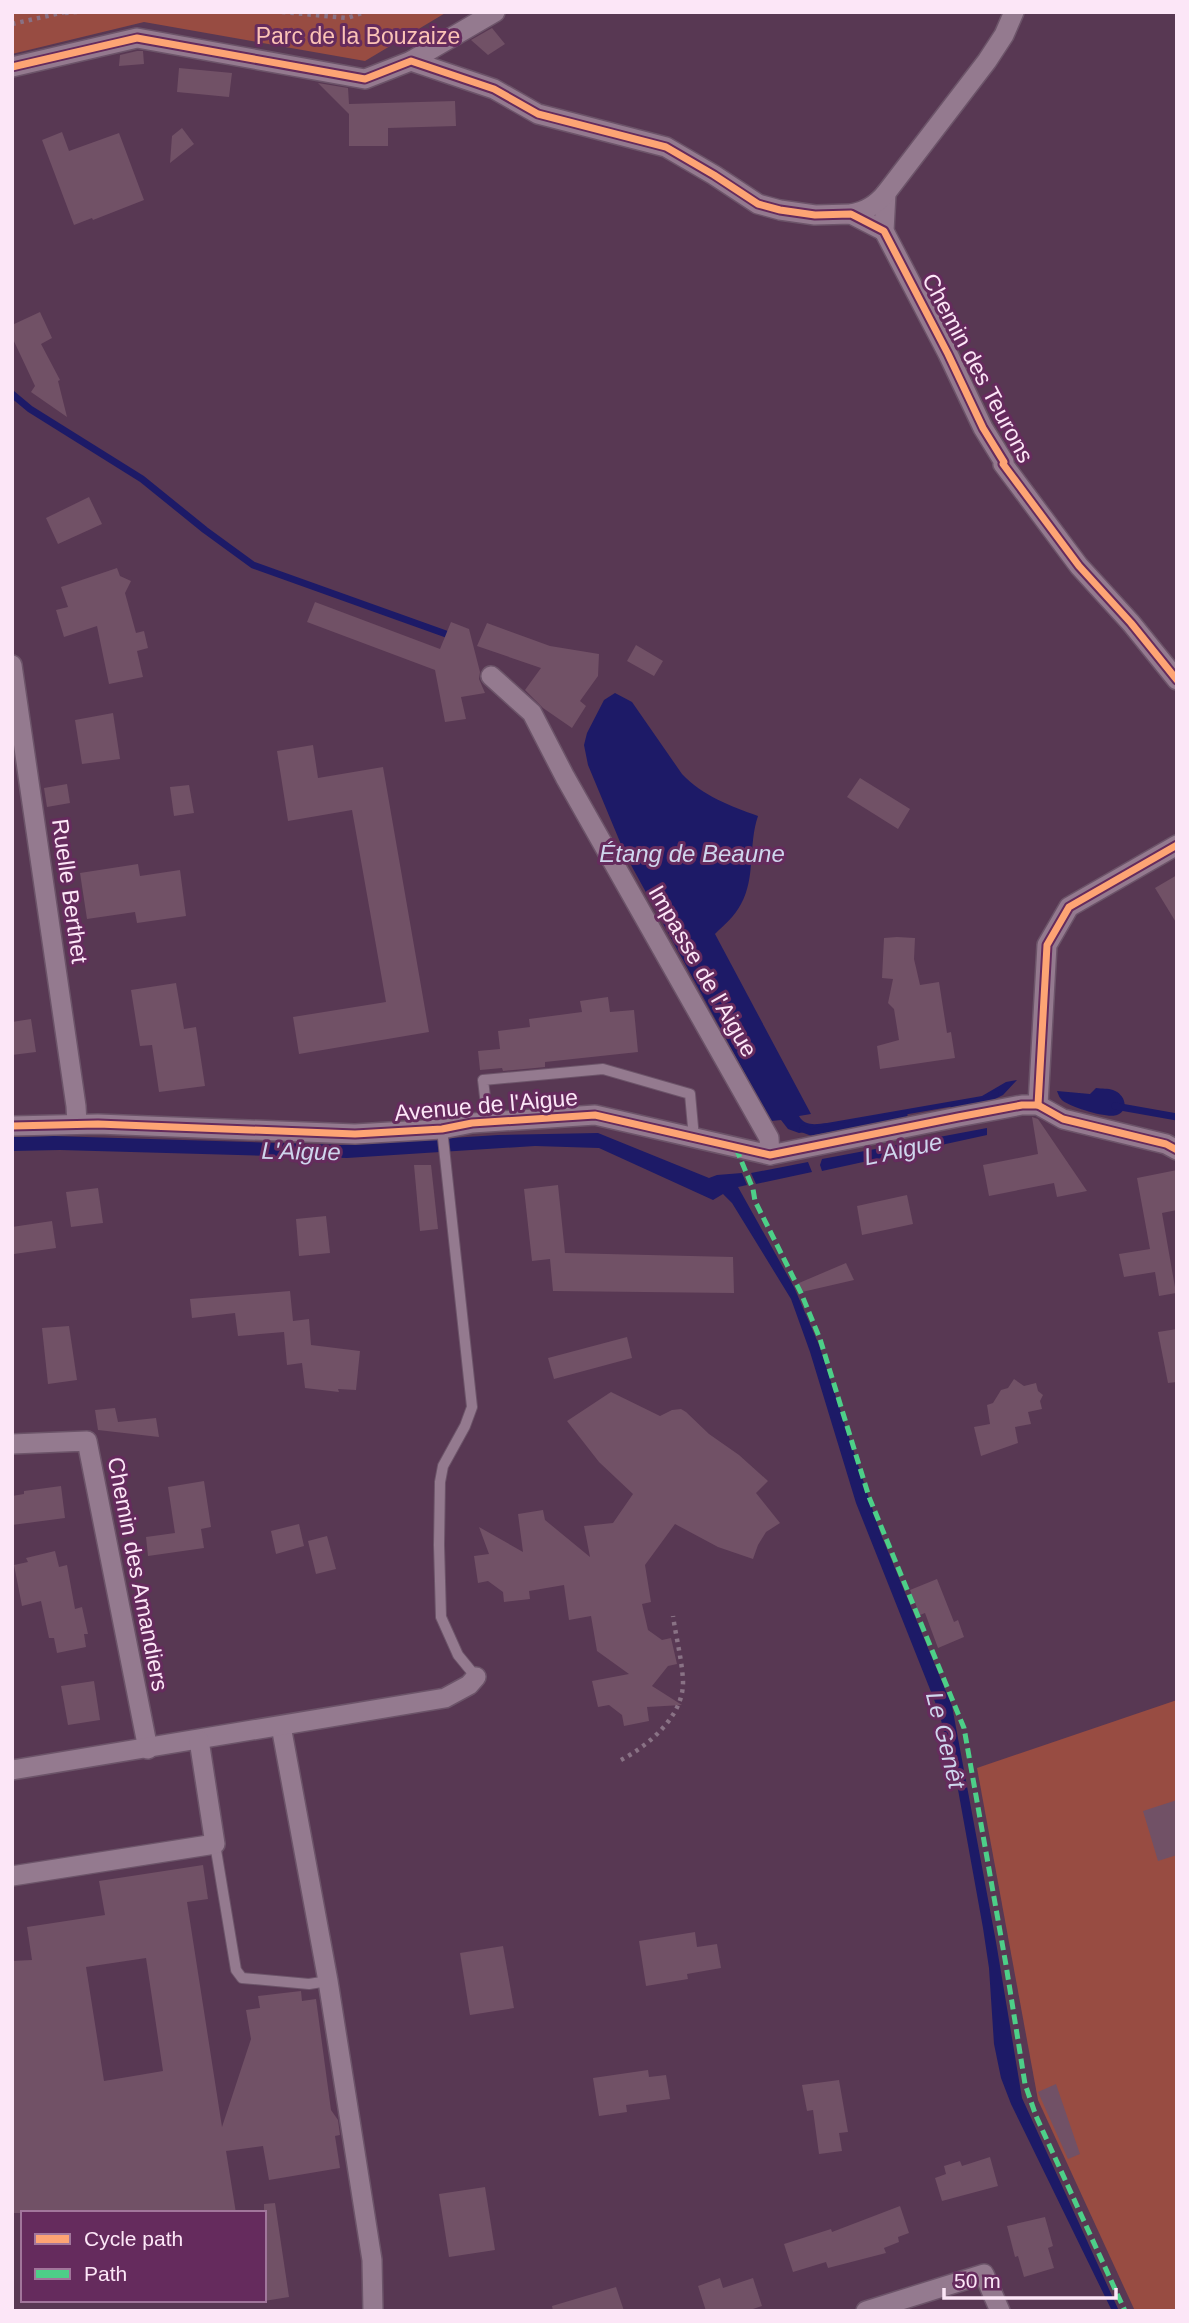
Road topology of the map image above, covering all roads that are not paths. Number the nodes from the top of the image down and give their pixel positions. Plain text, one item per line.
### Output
1 (495, 12) edge
2 (1014, 12) edge
3 (411, 61) junction
4 (12, 67) edge
5 (886, 193) junction
6 (851, 214) junction
7 (884, 231) junction
8 (12, 664) edge
9 (491, 676) dead end
10 (1177, 680) edge
11 (1177, 845) edge
12 (1038, 1105) junction
13 (488, 1122) junction
14 (77, 1125) junction
15 (12, 1126) edge
16 (442, 1129) junction
17 (694, 1138) junction
18 (1177, 1150) edge
19 (770, 1155) junction
20 (12, 1444) edge
21 (476, 1677) joint
22 (281, 1726) junction
23 (199, 1740) junction
24 (148, 1749) junction
25 (12, 1770) edge
26 (215, 1844) junction
27 (12, 1876) edge
28 (328, 1981) junction
29 (373, 2311) edge
30 (866, 2311) edge
31 (1000, 2311) edge

1 - 3 street
2 - 5 street
3 - 4 street
3 - 6 street
5 - 6 street
5 - 7 street
6 - 7 street
7 - 10 street, Chemin des Teurons
8 - 14 street, Ruelle Berthet
9 - 19 street, Impasse de l'Aigue
11 - 12 street
12 - 18 street
12 - 19 street, Avenue de l'Aigue
13 - 16 street, Avenue de l'Aigue
13 - 17 street, Avenue de l'Aigue
13 - 17 lane
14 - 15 street, Avenue de l'Aigue
14 - 16 street, Avenue de l'Aigue
16 - 21 lane
17 - 19 street, Avenue de l'Aigue
20 - 24 street, Chemin des Amandiers
21 - 22 street
22 - 23 street
22 - 28 street
23 - 24 street
23 - 26 street
24 - 25 street
26 - 27 street
26 - 28 lane
28 - 29 street
30 - 31 street

